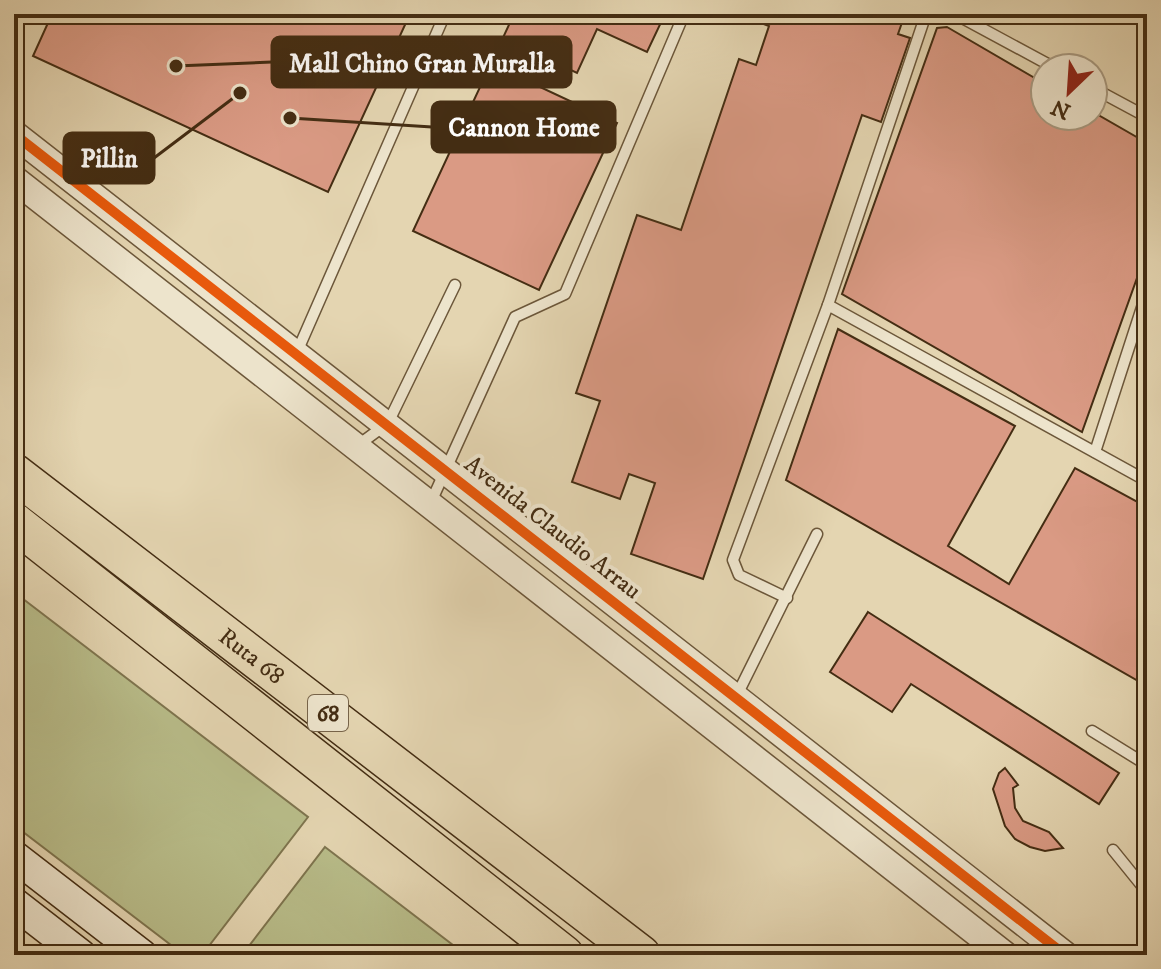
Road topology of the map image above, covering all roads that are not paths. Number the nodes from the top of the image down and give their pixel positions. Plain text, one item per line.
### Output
1 (18, 14) edge
2 (445, 14) edge
3 (684, 14) edge
4 (926, 14) edge
5 (955, 14) edge
6 (14, 22) edge
7 (1029, 54) edge
8 (1109, 97) edge
9 (1147, 117) edge
10 (14, 134) edge
11 (14, 179) edge
12 (455, 285) dead end
13 (1147, 292) edge
14 (828, 305) junction
15 (297, 352) junction
16 (388, 423) junction
17 (355, 447) junction
18 (1095, 452) junction
19 (447, 470) junction
20 (14, 473) edge
21 (1147, 481) edge
22 (429, 505) junction
23 (14, 522) edge
24 (817, 534) dead end
25 (787, 598) junction
26 (736, 697) junction
27 (1092, 731) dead end
28 (1147, 765) edge
29 (1113, 850) dead end
30 (14, 856) edge
31 (1147, 892) edge
32 (14, 903) edge
33 (81, 955) edge
34 (142, 955) edge
35 (564, 955) edge
36 (641, 955) edge
37 (1005, 955) edge
38 (1065, 955) edge

1 - 6 lane
2 - 15 lane
3 - 19 lane
4 - 14 lane
5 - 7 lane
8 - 9 lane
10 - 15 street, Avenida Claudio Arrau
11 - 17 street
12 - 16 lane
13 - 18 lane
14 - 18 lane
14 - 25 lane
15 - 16 street, Avenida Claudio Arrau
16 - 17 lane
16 - 19 street, Avenida Claudio Arrau
17 - 22 street
18 - 21 lane
19 - 22 lane
19 - 26 street, Avenida Claudio Arrau
20 - 36 highway, Ruta 68 / 68
22 - 37 street
23 - 35 highway, Ruta 68 / 68
24 - 25 lane
25 - 26 lane
26 - 38 street, Avenida Claudio Arrau
27 - 28 lane
29 - 31 lane
30 - 34 main road
32 - 33 main road

